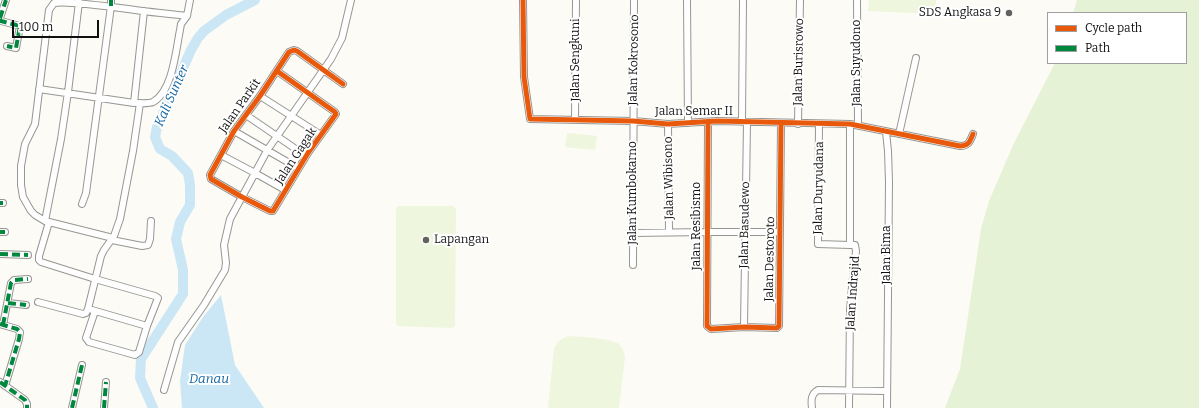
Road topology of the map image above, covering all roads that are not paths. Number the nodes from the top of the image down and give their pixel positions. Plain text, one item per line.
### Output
1 (6, 0) edge
2 (190, 0) edge
3 (351, 0) edge
4 (524, 0) edge
5 (576, 0) edge
6 (634, 0) edge
7 (687, 0) edge
8 (743, 0) edge
9 (800, 0) edge
10 (857, 0) edge
11 (79, 2) junction
12 (111, 3) edge
13 (144, 11) junction
14 (187, 16) junction
15 (0, 19) edge
16 (7, 46) dead end
17 (916, 58) dead end
18 (324, 70) junction
19 (277, 71) junction
20 (343, 84) dead end
21 (39, 89) junction
22 (68, 92) junction
23 (308, 93) junction
24 (260, 96) junction
25 (98, 98) junction
26 (137, 103) junction
27 (246, 115) junction
28 (292, 115) junction
29 (576, 120) junction
30 (633, 121) junction
31 (708, 122) junction
32 (744, 122) junction
33 (688, 123) junction
34 (781, 123) junction
35 (668, 124) junction
36 (798, 124) junction
37 (819, 124) junction
38 (850, 124) junction
39 (858, 125) junction
40 (234, 131) junction
41 (886, 132) junction
42 (898, 134) junction
43 (973, 134) dead end
44 (321, 135) junction
45 (276, 136) junction
46 (268, 150) junction
47 (221, 155) junction
48 (306, 156) junction
49 (298, 168) junction
50 (255, 173) junction
51 (285, 190) junction
52 (242, 197) junction
53 (82, 204) dead end
54 (47, 221) junction
55 (150, 221) dead end
56 (669, 232) junction
57 (707, 232) junction
58 (745, 232) junction
59 (780, 232) junction
60 (634, 233) junction
61 (112, 239) junction
62 (850, 245) junction
63 (0, 254) edge
64 (28, 255) dead end
65 (633, 264) dead end
66 (28, 279) dead end
67 (95, 279) junction
68 (38, 302) dead end
69 (8, 303) junction
70 (26, 305) dead end
71 (88, 309) junction
72 (95, 311) junction
73 (2, 325) edge
74 (147, 326) junction
75 (744, 327) junction
76 (711, 329) joint
77 (82, 365) dead end
78 (106, 382) dead end
79 (3, 384) edge
80 (164, 390) dead end
81 (849, 391) junction
82 (886, 391) junction
83 (28, 408) edge
84 (72, 408) edge
85 (104, 408) edge
86 (812, 408) edge
87 (849, 408) edge
88 (887, 408) edge

1 - 15 street
2 - 14 street
3 - 18 street
4 - 29 street, Jalan Semar II
5 - 29 street, Jalan Sengkuni
6 - 30 street, Jalan Kokrosono
7 - 33 street
8 - 32 street, Jalan Basudewo
9 - 36 street, Jalan Burisrowo
10 - 39 street, Jalan Suyudono
11 - 12 street
11 - 21 street
11 - 22 street
12 - 13 street
12 - 25 street
13 - 14 street
13 - 26 street
14 - 26 street
15 - 16 street
17 - 42 street
18 - 19 street, Jalan Parkit
18 - 20 street
18 - 23 street
19 - 23 street
19 - 24 street, Jalan Parkit
21 - 22 street
21 - 54 street
22 - 25 street
22 - 54 street
23 - 28 street
23 - 44 street, Jalan Gagak
24 - 27 street, Jalan Parkit
24 - 28 street
25 - 26 street
25 - 53 street
26 - 61 street
27 - 40 street, Jalan Parkit
27 - 45 street
28 - 44 street
28 - 45 street
29 - 30 street, Jalan Semar II
30 - 35 street, Jalan Semar II
30 - 60 street, Jalan Kumbokarno
31 - 32 street, Jalan Semar II
31 - 33 street, Jalan Semar II
31 - 57 street, Jalan Resibismo
32 - 34 street, Jalan Semar II
32 - 58 street, Jalan Basudewo
33 - 35 street, Jalan Semar II
34 - 36 street, Jalan Semar II
34 - 59 street, Jalan Destoroto
35 - 56 street, Jalan Wibisono
36 - 37 street, Jalan Semar II
37 - 38 street, Jalan Semar II
37 - 62 street, Jalan Duryudana
38 - 39 street, Jalan Semar II
38 - 62 street, Jalan Indrajid
39 - 41 street
40 - 46 street
40 - 47 street, Jalan Parkit
41 - 42 street
41 - 82 street, Jalan Bima
42 - 43 street
44 - 48 street, Jalan Gagak
45 - 46 street
45 - 48 street
46 - 49 street
46 - 50 street
47 - 50 street
47 - 52 street, Jalan Parkit
48 - 49 street, Jalan Gagak
49 - 51 street, Jalan Gagak
50 - 51 street
50 - 52 street
51 - 52 street, Jalan Gagak
52 - 80 street
54 - 61 street
54 - 67 street
55 - 61 street
56 - 57 street
56 - 60 street
57 - 58 street
57 - 76 street, Jalan Resibismo
58 - 59 street
58 - 75 street, Jalan Basudewo
59 - 75 street, Jalan Destoroto
60 - 65 street, Jalan Kumbokarno
61 - 67 street
62 - 81 street, Jalan Indrajid
63 - 64 street
66 - 69 street
67 - 71 street
67 - 74 street
68 - 71 street
69 - 70 street
69 - 73 street
71 - 72 street
72 - 74 street
72 - 74 street
73 - 79 street
75 - 76 street, Jalan Destoroto
77 - 84 street
78 - 85 street
79 - 83 street
81 - 82 street
81 - 86 street
81 - 87 street
82 - 88 street, Jalan Bima

